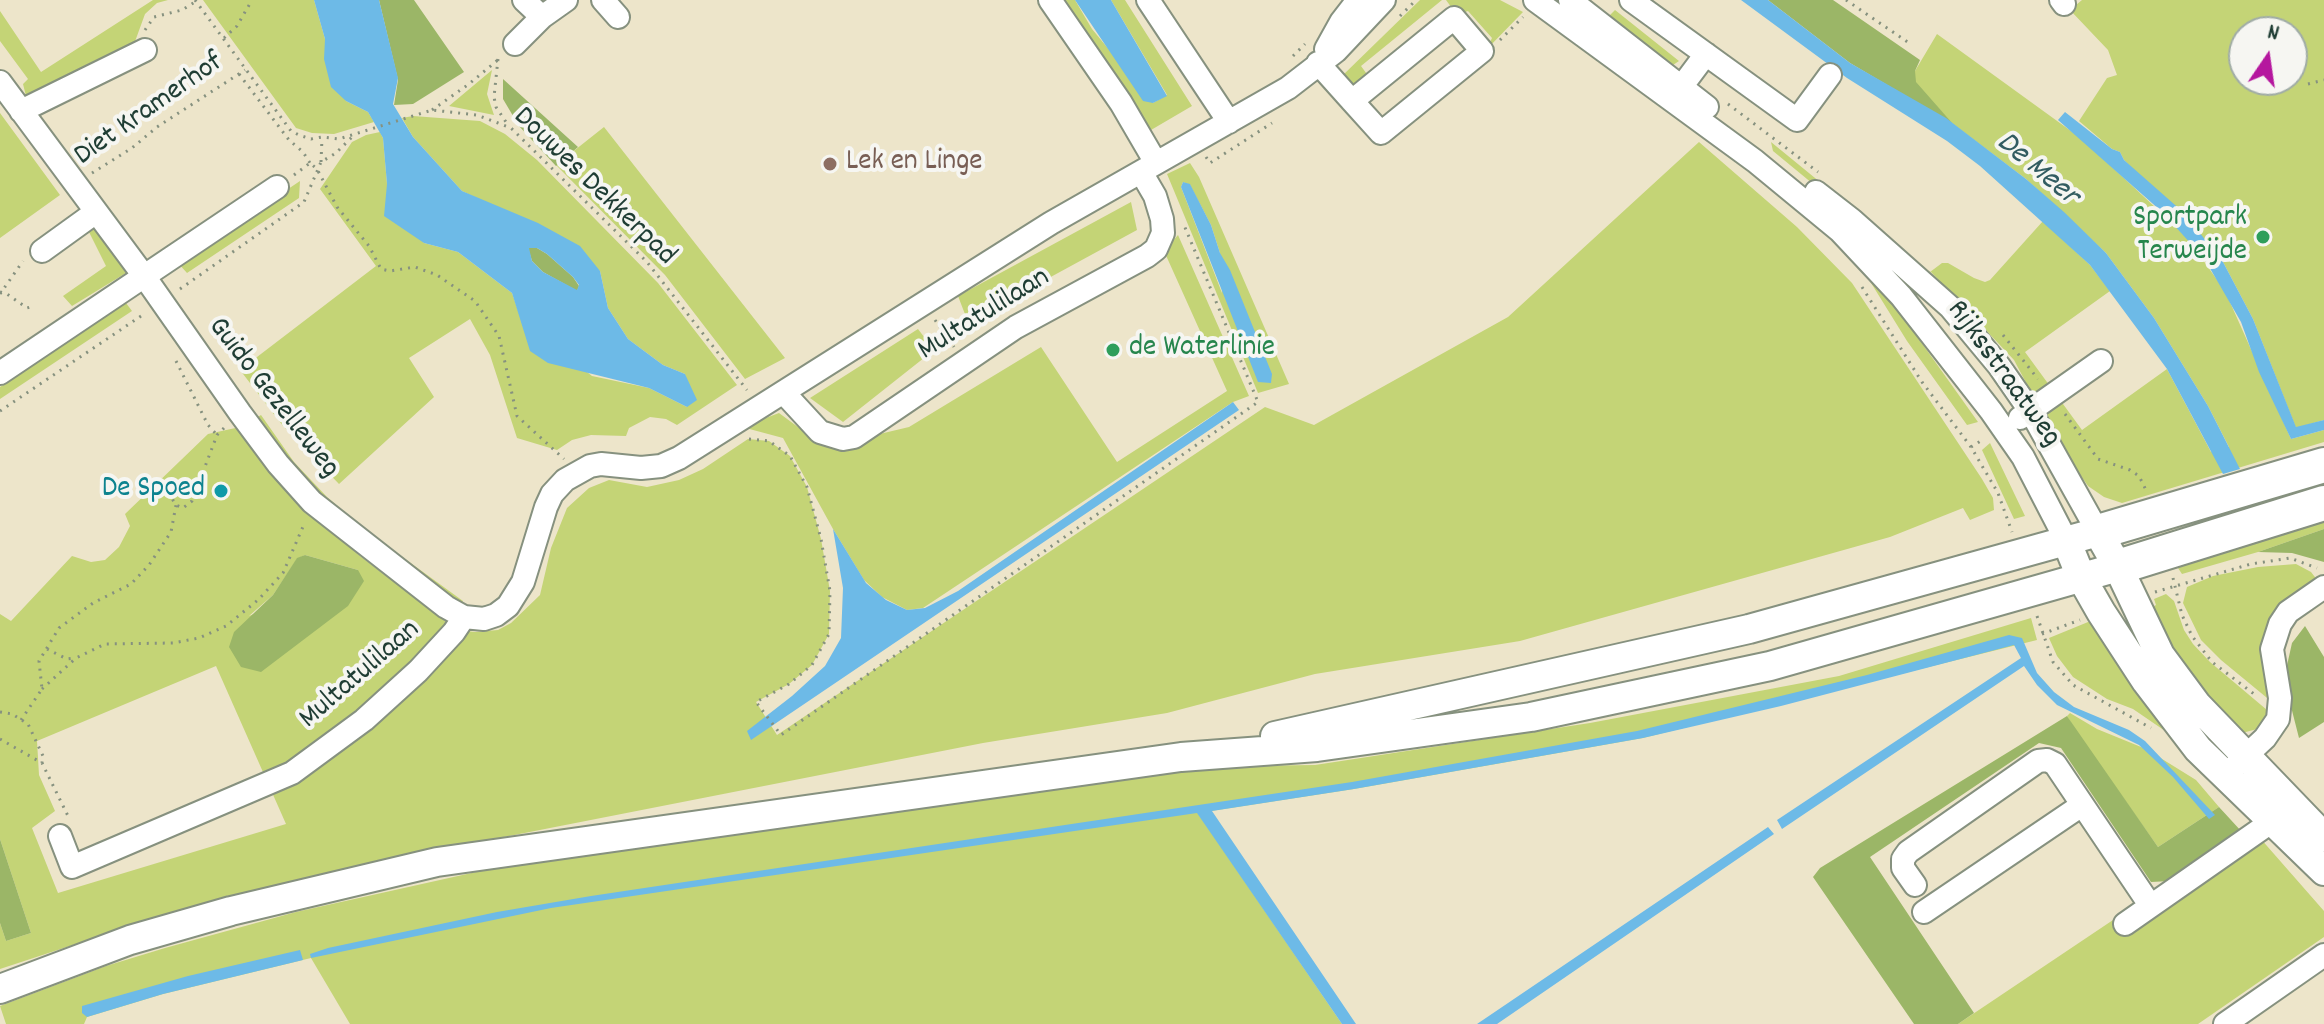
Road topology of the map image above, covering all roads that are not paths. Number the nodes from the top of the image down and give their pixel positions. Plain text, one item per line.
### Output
1 (524, 0) edge
2 (566, 0) edge
3 (1050, 0) edge
4 (1148, 0) edge
5 (1358, 0) edge
6 (1384, 0) edge
7 (1570, 0) edge
8 (1631, 0) edge
9 (1532, 6) edge
10 (542, 17) junction
11 (145, 50) road end
12 (507, 51) road end
13 (1706, 54) junction
14 (1318, 63) junction
15 (1830, 75) dead end
16 (0, 82) edge
17 (1676, 93) junction
18 (1352, 101) junction
19 (21, 111) junction
20 (1229, 122) junction
21 (1149, 168) junction
22 (277, 187) road end
23 (96, 212) junction
24 (34, 252) road end
25 (144, 276) junction
26 (2101, 361) dead end
27 (0, 373) edge
28 (784, 393) junction
29 (2031, 412) junction
30 (2003, 428) junction
31 (2324, 465) edge
32 (2324, 503) edge
33 (2082, 536) junction
34 (2118, 567) junction
35 (2081, 577) junction
36 (2323, 580) edge
37 (464, 617) junction
38 (2248, 755) junction
39 (1181, 757) junction
40 (2223, 775) junction
41 (2082, 805) junction
42 (2284, 814) junction
43 (60, 836) road end
44 (2324, 837) edge
45 (2324, 871) edge
46 (1915, 885) dead end
47 (2150, 905) junction
48 (1924, 912) dead end
49 (2125, 924) dead end
50 (2324, 955) edge
51 (0, 989) edge
52 (2225, 1024) edge

1 - 10 street
2 - 10 street
3 - 21 street
4 - 20 street
5 - 14 street, Multatulilaan
6 - 14 street, Multatulilaan
7 - 17 street, Rijksstraatweg
8 - 13 street
9 - 17 street, Rijksstraatweg
10 - 12 street
11 - 19 street
13 - 15 street
13 - 17 street
14 - 18 street
14 - 20 street, Multatulilaan
16 - 19 street, Guido Gezelleweg
17 - 29 street, Rijksstraatweg
17 - 30 street, Rijksstraatweg
18 - 18 street
19 - 23 street, Guido Gezelleweg
20 - 21 street, Multatulilaan
21 - 28 street, Multatulilaan
21 - 28 street, Multatulilaan
22 - 25 street
23 - 24 street
23 - 25 street, Guido Gezelleweg
25 - 27 street
25 - 37 street, Guido Gezelleweg
26 - 29 street
28 - 37 street, Multatulilaan
29 - 30 street
29 - 33 street, Rijksstraatweg
30 - 33 street, Rijksstraatweg
31 - 33 highway
32 - 34 highway
33 - 34 main road, Rijksstraatweg
33 - 35 main road, Rijksstraatweg
33 - 39 main road
34 - 35 main road
34 - 38 main road, Rijksstraatweg
35 - 39 main road
35 - 40 main road, Rijksstraatweg
36 - 38 street
37 - 43 street, Multatulilaan
38 - 40 street
38 - 42 main road, Rijksstraatweg
39 - 51 main road
40 - 42 main road, Rijksstraatweg
41 - 46 street
41 - 47 street
41 - 48 street
42 - 44 main road, Rijksstraatweg
42 - 45 main road, Rijksstraatweg
42 - 47 street
47 - 49 street
50 - 52 street

